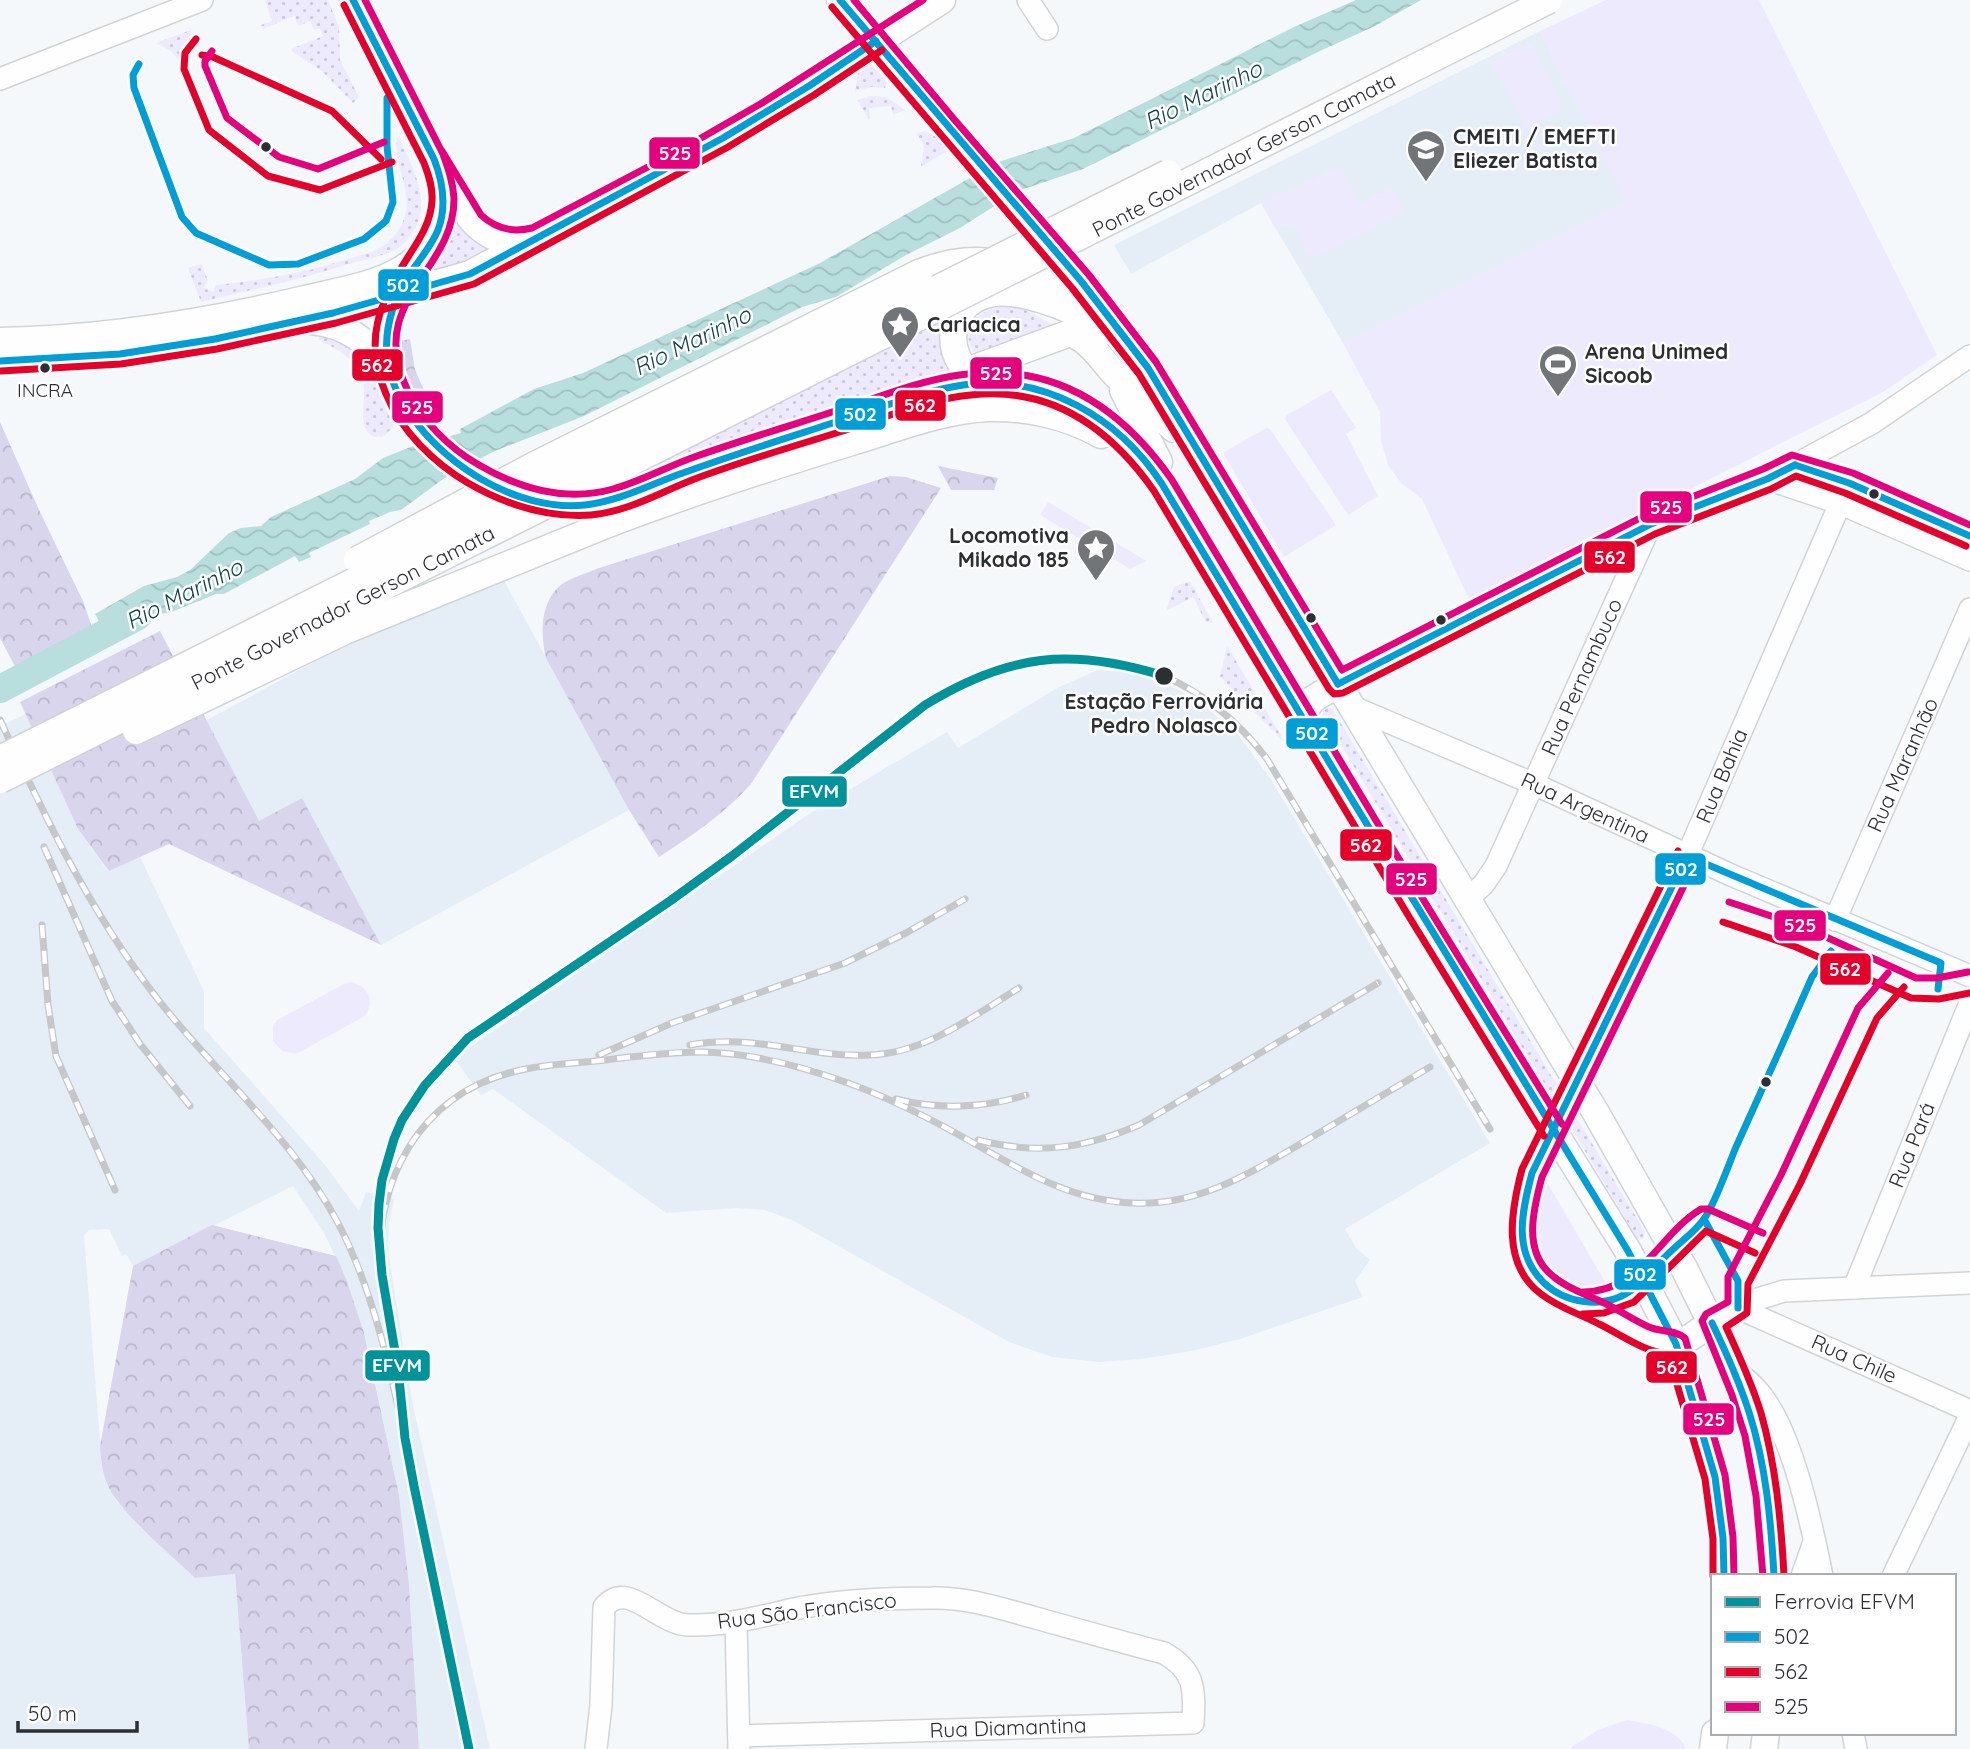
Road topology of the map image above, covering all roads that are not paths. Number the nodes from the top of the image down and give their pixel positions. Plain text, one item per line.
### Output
1 (202, 0) edge
2 (354, 0) edge
3 (839, 0) edge
4 (942, 0) edge
5 (1028, 0) edge
6 (1511, 0) edge
7 (1549, 0) edge
8 (1047, 29) dead end
9 (877, 41) junction
10 (0, 79) edge
11 (434, 159) junction
12 (536, 238) junction
13 (431, 243) junction
14 (397, 296) junction
15 (1094, 320) junction
16 (300, 321) junction
17 (0, 341) edge
18 (1970, 356) edge
19 (0, 361) edge
20 (1148, 368) junction
21 (388, 371) junction
22 (1114, 373) junction
23 (980, 381) junction
24 (1199, 451) junction
25 (1795, 465) junction
26 (1767, 479) junction
27 (1849, 482) junction
28 (1170, 496) junction
29 (1839, 503) junction
30 (1651, 524) junction
31 (1970, 536) edge
32 (1970, 560) edge
33 (1970, 609) edge
34 (1338, 684) junction
35 (1353, 708) junction
36 (1301, 716) junction
37 (63, 727) junction
38 (0, 759) edge
39 (0, 780) edge
40 (1534, 784) junction
41 (0, 792) edge
42 (1688, 856) junction
43 (1467, 899) junction
44 (1835, 920) junction
45 (1970, 976) edge
46 (1970, 1003) edge
47 (1576, 1082) junction
48 (1553, 1130) junction
49 (1673, 1248) junction
50 (1643, 1279) junction
51 (1970, 1283) edge
52 (1854, 1288) junction
53 (1583, 1303) junction
54 (1738, 1308) junction
55 (1712, 1323) junction
56 (1676, 1344) junction
57 (1732, 1365) junction
58 (1970, 1414) edge
59 (1815, 1540) junction
60 (1724, 1574) edge
61 (1774, 1574) edge
62 (1803, 1574) edge
63 (1822, 1574) edge
64 (1893, 1574) edge
65 (736, 1622) junction
66 (1193, 1723) joint
67 (830, 1741) edge
68 (739, 1742) edge
69 (596, 1749) edge

1 - 10 street
2 - 11 main road
3 - 9 main road
4 - 9 main road
5 - 8 street
6 - 37 main road, Ponte Governador Gerson Camata, bridge
7 - 39 main road, Ponte Governador Gerson Camata, bridge
9 - 12 main road
9 - 20 main road
11 - 12 main road
11 - 13 main road
12 - 14 main road
13 - 14 main road
13 - 17 main road
14 - 16 main road
14 - 21 main road
15 - 20 main road
15 - 23 main road
15 - 37 main road, bridge
16 - 19 main road
16 - 21 main road
18 - 25 street
20 - 24 main road
21 - 23 main road
22 - 23 main road
22 - 24 main road
22 - 28 main road
23 - 28 main road
24 - 34 main road
25 - 26 street
25 - 27 street
26 - 29 street
26 - 30 street
27 - 29 street, Rua Bahia
27 - 31 street
28 - 36 main road
28 - 41 main road, bridge
29 - 32 street
29 - 42 street, Rua Bahia
30 - 34 street
30 - 40 street, Rua Pernambuco
33 - 44 street, Rua Maranhão
34 - 35 main road
34 - 36 main road
35 - 40 street, Rua Argentina
35 - 43 main road
36 - 48 main road
37 - 38 main road, Ponte Governador Gerson Camata, bridge
40 - 42 street, Rua Argentina
40 - 43 street, Rua Pernambuco
42 - 44 street, Rua Argentina
42 - 47 street, Rua Bahia
43 - 47 main road
44 - 45 street, Rua Argentina
46 - 52 street, Rua Pará
47 - 48 main road
47 - 49 main road
48 - 50 main road
48 - 53 main road
49 - 50 main road
49 - 55 main road
50 - 53 main road
50 - 56 main road
51 - 52 street
52 - 54 street
53 - 56 main road
54 - 55 street
54 - 58 street, Rua Chile
55 - 56 main road
55 - 57 main road
56 - 60 main road
57 - 59 street
57 - 61 main road
58 - 64 street
59 - 62 street
59 - 63 street
65 - 66 street, Rua São Francisco
65 - 68 street
65 - 69 street, Rua São Francisco
66 - 67 street, Rua Diamantina
67 - 68 street, Rua Diamantina

